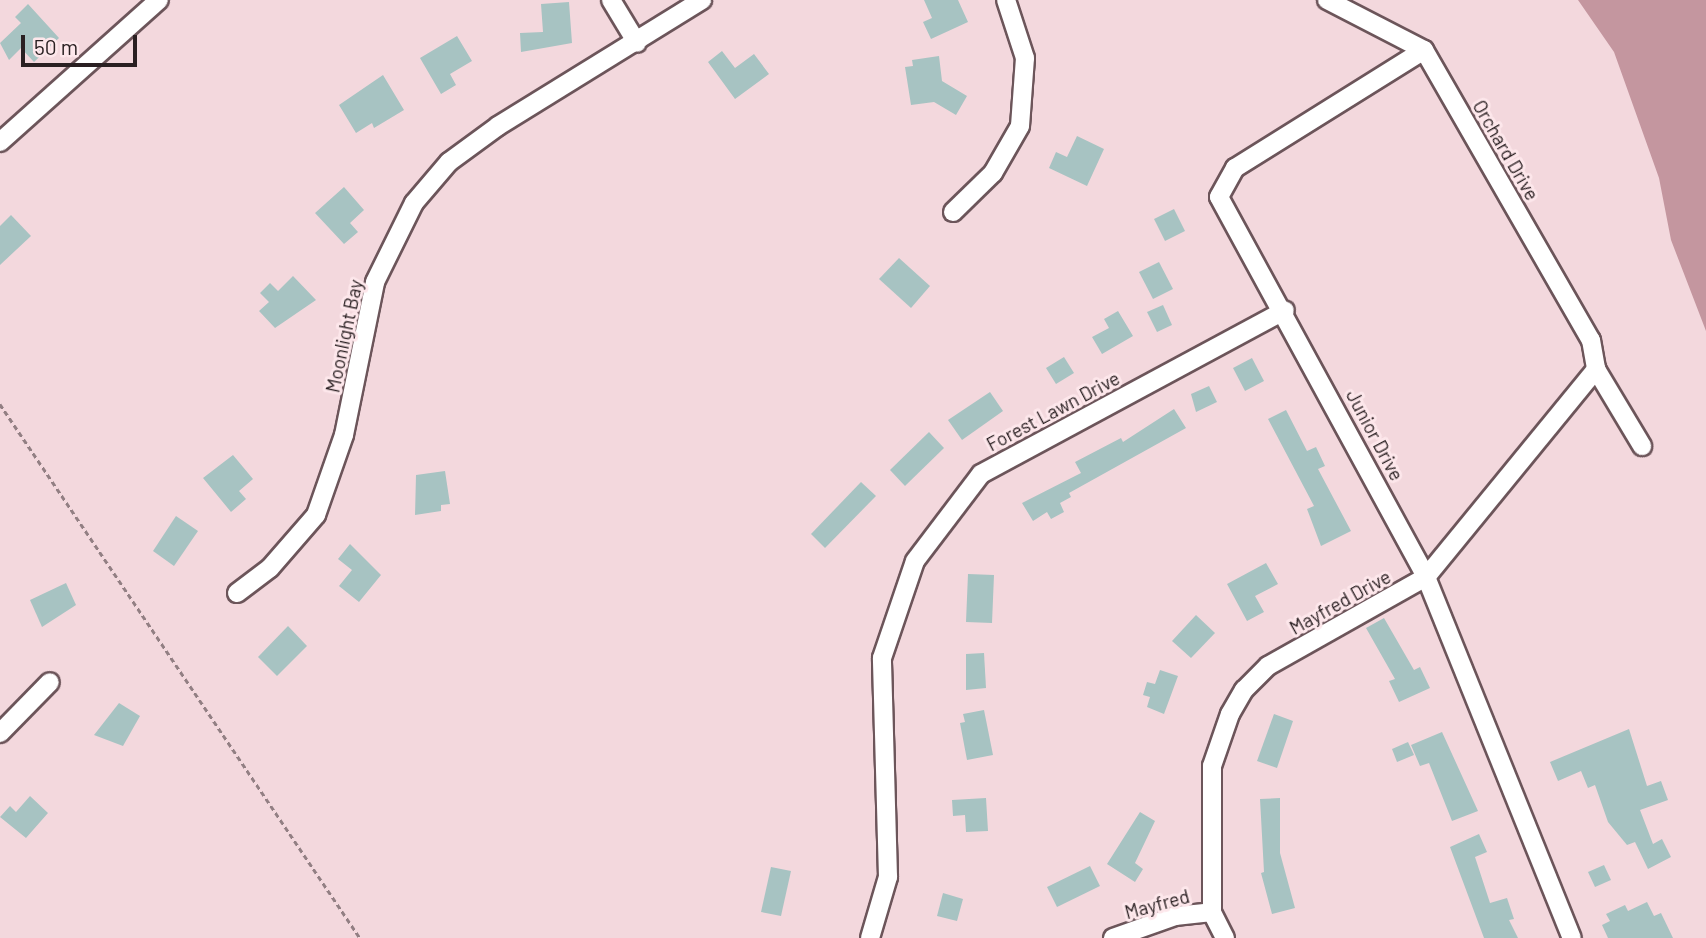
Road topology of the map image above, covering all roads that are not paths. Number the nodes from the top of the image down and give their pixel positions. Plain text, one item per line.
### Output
1 (159, 0) edge
2 (611, 0) edge
3 (702, 0) edge
4 (1006, 0) edge
5 (1327, 0) edge
6 (637, 44) junction
7 (1424, 51) junction
8 (0, 142) edge
9 (953, 212) dead end
10 (1284, 310) junction
11 (1596, 369) junction
12 (1642, 446) dead end
13 (1426, 577) junction
14 (237, 593) dead end
15 (50, 682) dead end
16 (0, 733) edge
17 (1212, 912) junction
18 (870, 938) edge
19 (1114, 938) edge
20 (1225, 938) edge
21 (1572, 938) edge

1 - 8 street
2 - 6 street
3 - 6 street, Moonlight Bay
4 - 9 street
5 - 7 street
6 - 14 street, Moonlight Bay
7 - 10 street, Junior Drive
7 - 11 street, Orchard Drive
10 - 13 street, Junior Drive
10 - 18 street, Forest Lawn Drive
11 - 12 street, Orchard Drive
11 - 13 street, Mayfred Drive
13 - 17 street, Mayfred Drive
13 - 21 street, Junior Drive
15 - 16 street
17 - 19 street, Mayfred
17 - 20 street

